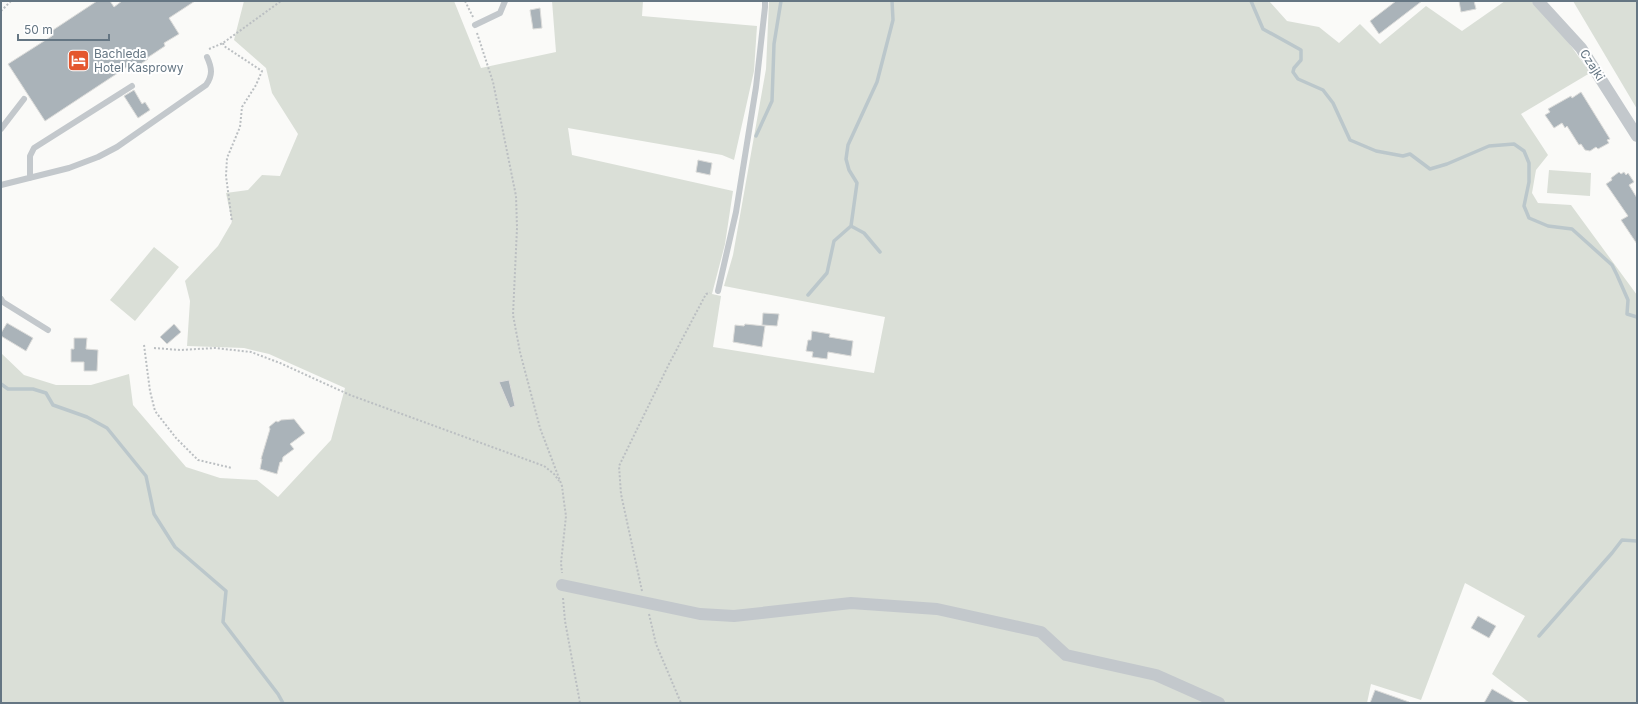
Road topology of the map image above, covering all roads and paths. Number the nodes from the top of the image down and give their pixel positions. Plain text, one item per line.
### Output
1 (11, 1) edge
2 (281, 1) edge
3 (465, 1) edge
4 (505, 1) edge
5 (765, 1) edge
6 (1538, 1) edge
7 (1, 11) edge
8 (475, 25) junction
9 (223, 43) junction
10 (207, 57) joint
11 (132, 86) dead end
12 (24, 99) dead end
13 (1, 128) edge
14 (1637, 136) edge
15 (30, 178) junction
16 (1, 185) edge
17 (232, 222) dead end
18 (718, 291) joint
19 (1, 299) edge
20 (48, 330) dead end
21 (144, 345) dead end
22 (154, 348) dead end
23 (232, 468) dead end
24 (562, 585) dead end
25 (646, 604) junction
26 (681, 703) edge
27 (1219, 703) edge

1 - 7 path
2 - 9 path
3 - 8 path
4 - 8 lane
5 - 18 lane
6 - 14 street, Czajki
8 - 22 path
9 - 10 path
9 - 17 path
10 - 15 lane
11 - 15 lane
12 - 13 lane
15 - 16 lane
18 - 25 path
19 - 20 lane
21 - 23 path
24 - 25 street
25 - 26 path
25 - 27 street

